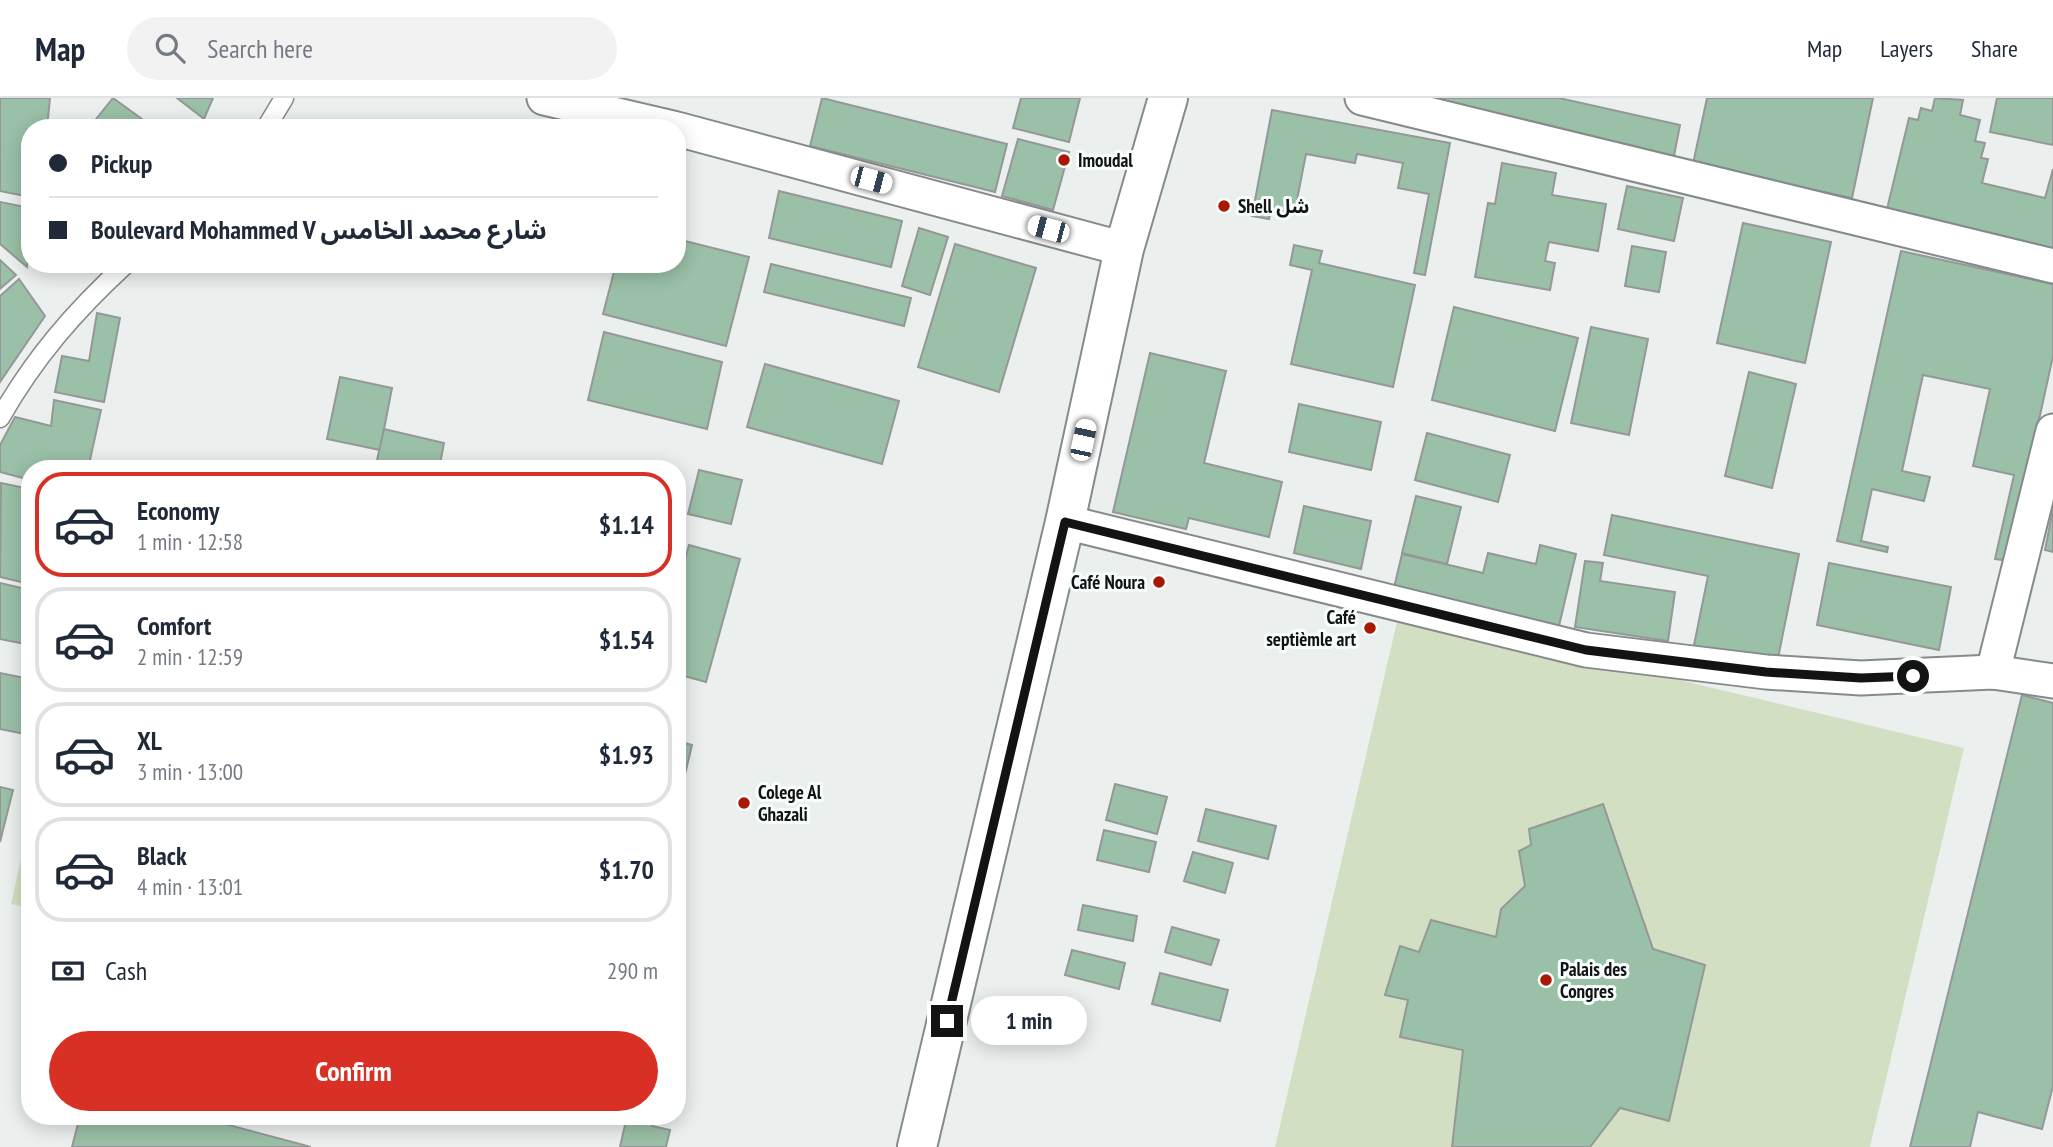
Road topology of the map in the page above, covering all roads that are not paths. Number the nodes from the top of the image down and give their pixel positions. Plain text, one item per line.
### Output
1 (285, 98) edge
2 (544, 98) edge
3 (1168, 98) edge
4 (1362, 98) edge
5 (272, 119) edge
6 (636, 119) edge
7 (686, 131) edge
8 (1124, 249) junction
9 (2053, 266) edge
10 (116, 273) edge
11 (0, 418) edge
12 (2053, 431) edge
13 (1065, 522) junction
14 (1993, 672) junction
15 (2053, 681) edge
16 (917, 1147) edge

1 - 5 lane
2 - 6 street
3 - 8 main road
4 - 9 street
7 - 8 street
8 - 13 main road
10 - 11 lane
12 - 14 street
13 - 14 street
13 - 16 main road
14 - 15 street

